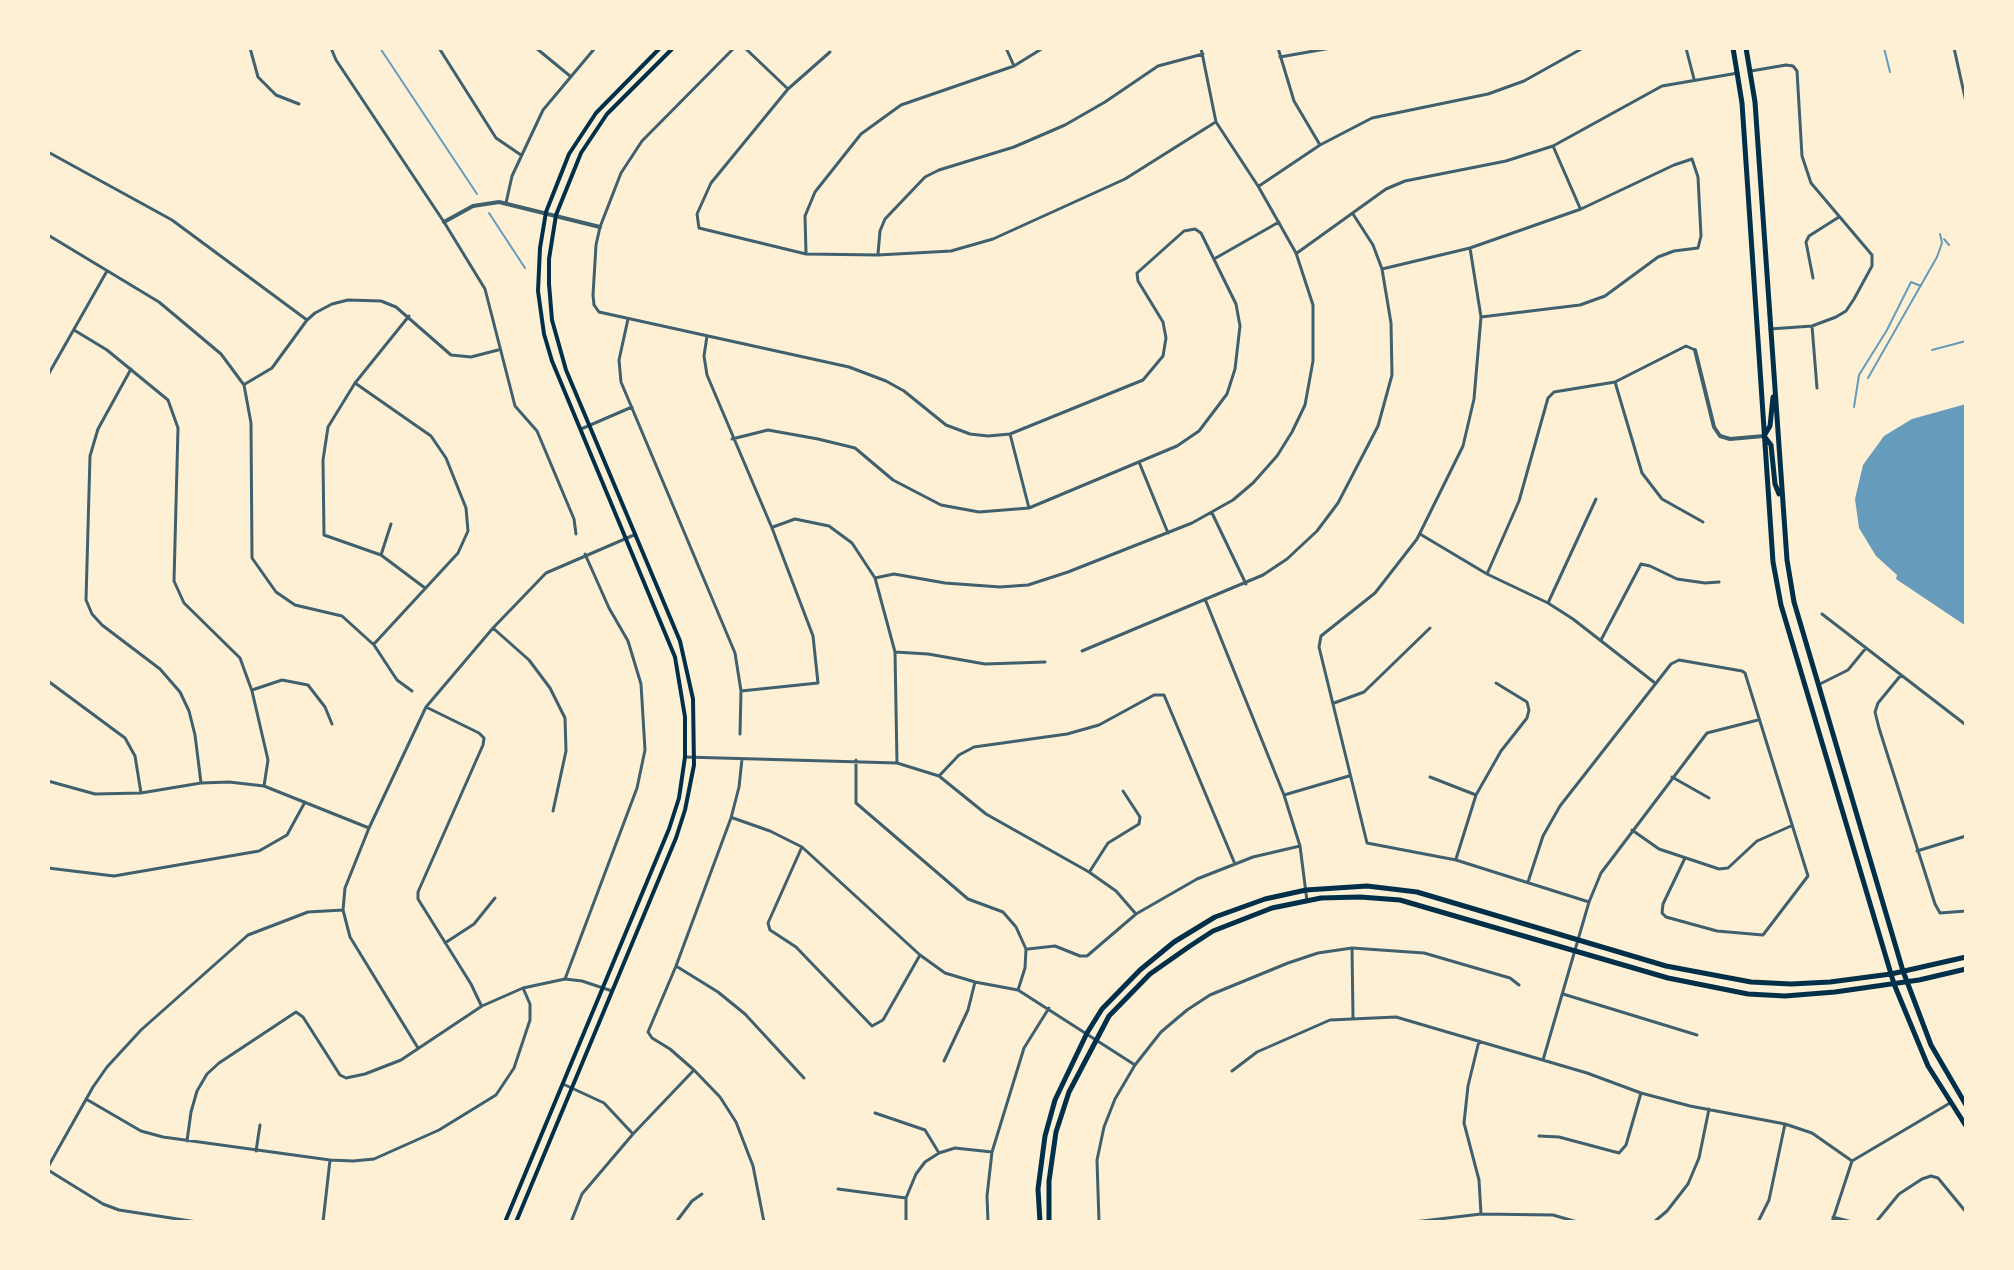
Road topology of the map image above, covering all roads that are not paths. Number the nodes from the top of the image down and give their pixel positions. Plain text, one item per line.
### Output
1 (250, 48) edge
2 (331, 48) edge
3 (439, 48) edge
4 (536, 48) edge
5 (595, 48) edge
6 (660, 48) edge
7 (673, 48) edge
8 (734, 48) edge
9 (745, 48) edge
10 (1006, 48) edge
11 (1043, 48) edge
12 (1201, 48) edge
13 (1278, 48) edge
14 (1331, 48) edge
15 (1583, 48) edge
16 (1686, 48) edge
17 (1733, 48) edge
18 (1746, 48) edge
19 (1954, 48) edge
20 (830, 52) dead end
21 (1203, 54) junction
22 (1280, 57) junction
23 (1014, 66) junction
24 (1751, 71) junction
25 (1738, 73) junction
26 (570, 76) junction
27 (1694, 81) junction
28 (788, 89) junction
29 (1966, 102) edge
30 (299, 104) dead end
31 (1216, 122) junction
32 (1320, 145) junction
33 (1553, 146) junction
34 (48, 152) edge
35 (522, 155) junction
36 (1258, 186) junction
37 (506, 203) junction
38 (1581, 209) junction
39 (546, 212) junction
40 (1353, 214) junction
41 (556, 215) junction
42 (1839, 217) junction
43 (444, 222) junction
44 (1279, 222) junction
45 (600, 227) junction
46 (48, 235) edge
47 (1470, 248) junction
48 (1296, 253) junction
49 (806, 254) junction
50 (878, 255) junction
51 (1214, 259) junction
52 (1382, 269) junction
53 (107, 271) junction
54 (1813, 278) dead end
55 (409, 316) junction
56 (1481, 317) junction
57 (628, 319) junction
58 (307, 320) junction
59 (1812, 326) junction
60 (1770, 329) junction
61 (74, 330) junction
62 (707, 336) junction
63 (498, 350) junction
64 (1695, 350) joint
65 (131, 369) junction
66 (48, 375) edge
67 (1615, 382) junction
68 (355, 383) junction
69 (244, 385) junction
70 (1817, 388) dead end
71 (1774, 392) junction
72 (632, 407) junction
73 (590, 425) junction
74 (581, 429) junction
75 (1010, 434) junction
76 (1764, 436) junction
77 (732, 439) junction
78 (1139, 462) junction
79 (1781, 498) junction
80 (1596, 499) dead end
81 (1029, 508) junction
82 (1212, 513) junction
83 (1703, 522) dead end
84 (391, 524) dead end
85 (772, 528) junction
86 (1168, 533) junction
87 (576, 534) dead end
88 (1420, 534) junction
89 (634, 535) junction
90 (625, 539) junction
91 (585, 554) junction
92 (381, 555) junction
93 (1487, 574) junction
94 (875, 578) junction
95 (1719, 582) dead end
96 (1246, 584) junction
97 (425, 588) junction
98 (1205, 599) junction
99 (1548, 603) junction
100 (1822, 614) dead end
101 (493, 628) junction
102 (1430, 628) dead end
103 (1600, 641) junction
104 (374, 645) junction
105 (1866, 648) junction
106 (1082, 651) dead end
107 (895, 652) junction
108 (1045, 662) dead end
109 (1901, 675) junction
110 (48, 681) edge
111 (1496, 683) dead end
112 (1655, 683) junction
113 (1818, 684) junction
114 (1805, 689) junction
115 (252, 691) junction
116 (412, 691) dead end
117 (741, 691) junction
118 (1334, 703) junction
119 (426, 707) junction
120 (1758, 720) junction
121 (332, 724) dead end
122 (1966, 725) edge
123 (740, 734) dead end
124 (685, 757) junction
125 (694, 757) junction
126 (742, 759) junction
127 (856, 760) junction
128 (897, 763) junction
129 (939, 776) junction
130 (1349, 776) junction
131 (1430, 777) dead end
132 (1672, 777) junction
133 (48, 781) edge
134 (201, 783) junction
135 (264, 786) junction
136 (1123, 791) dead end
137 (141, 793) junction
138 (1284, 795) junction
139 (1476, 795) junction
140 (1709, 798) dead end
141 (305, 802) junction
142 (553, 811) dead end
143 (731, 818) junction
144 (1791, 826) junction
145 (369, 828) junction
146 (1632, 830) junction
147 (1966, 836) edge
148 (1300, 846) junction
149 (802, 847) junction
150 (1917, 851) junction
151 (1685, 858) junction
152 (1456, 860) junction
153 (1235, 864) junction
154 (48, 868) edge
155 (1089, 872) junction
156 (1528, 882) junction
157 (1306, 890) junction
158 (495, 898) dead end
159 (1307, 901) junction
160 (1589, 902) junction
161 (343, 910) junction
162 (1966, 911) edge
163 (1136, 914) junction
164 (1578, 941) junction
165 (444, 943) junction
166 (1352, 948) junction
167 (1026, 949) junction
168 (1575, 951) junction
169 (920, 955) junction
170 (1966, 957) edge
171 (676, 966) junction
172 (1966, 969) edge
173 (1903, 971) junction
174 (1891, 974) junction
175 (565, 979) junction
176 (1907, 981) junction
177 (975, 982) junction
178 (1894, 984) junction
179 (1519, 985) dead end
180 (601, 987) junction
181 (523, 988) junction
182 (1018, 990) junction
183 (612, 991) junction
184 (1563, 994) junction
185 (482, 1006) junction
186 (1049, 1008) junction
187 (1353, 1017) junction
188 (1087, 1033) junction
189 (1697, 1035) dead end
190 (1095, 1039) junction
191 (1479, 1041) junction
192 (418, 1048) junction
193 (1542, 1060) junction
194 (944, 1061) dead end
195 (1135, 1065) junction
196 (694, 1070) junction
197 (1232, 1071) dead end
198 (804, 1078) dead end
199 (562, 1083) junction
200 (571, 1088) junction
201 (1641, 1093) junction
202 (1960, 1097) junction
203 (86, 1099) junction
204 (1950, 1103) junction
205 (1966, 1105) edge
206 (1709, 1109) junction
207 (875, 1113) dead end
208 (1785, 1124) junction
209 (260, 1125) dead end
210 (1966, 1126) edge
211 (633, 1134) junction
212 (1539, 1136) dead end
213 (187, 1141) junction
214 (256, 1151) junction
215 (992, 1152) junction
216 (939, 1153) junction
217 (330, 1160) junction
218 (1852, 1161) junction
219 (48, 1169) edge
220 (838, 1189) dead end
221 (702, 1194) dead end
222 (906, 1198) junction
223 (1966, 1212) edge
224 (1481, 1214) junction
225 (1542, 1215) junction
226 (1832, 1220) edge
227 (197, 1222) edge
228 (323, 1222) edge
229 (505, 1222) edge
230 (516, 1222) edge
231 (571, 1222) edge
232 (676, 1222) edge
233 (764, 1222) edge
234 (906, 1222) edge
235 (988, 1222) edge
236 (1040, 1222) edge
237 (1049, 1222) edge
238 (1099, 1222) edge
239 (1414, 1222) edge
240 (1542, 1222) edge
241 (1577, 1222) edge
242 (1654, 1222) edge
243 (1758, 1222) edge
244 (1852, 1222) edge
245 (1876, 1222) edge

1 - 30 street
2 - 43 street
3 - 35 street
4 - 26 street
5 - 26 street
6 - 39 main road
7 - 41 main road
8 - 45 street
9 - 28 street
10 - 23 street
11 - 23 street
12 - 21 street
13 - 22 street
14 - 22 street
15 - 32 street
16 - 27 street
17 - 25 main road
18 - 24 main road
19 - 29 street
20 - 28 street
21 - 31 street
21 - 50 street
22 - 32 street
23 - 49 street
24 - 25 main road
24 - 42 street
24 - 60 main road
25 - 27 street
25 - 76 main road
26 - 35 street
27 - 33 street
28 - 49 street
31 - 36 street
31 - 50 street
32 - 36 street
33 - 38 street
33 - 40 street
34 - 58 street
35 - 37 street
36 - 44 street
37 - 39 street
37 - 43 street
38 - 47 street
38 - 56 street
39 - 41 street
39 - 74 main road
40 - 48 street
40 - 52 street
41 - 45 street
41 - 73 main road
42 - 54 street
42 - 59 street
43 - 63 street
44 - 48 street
44 - 51 street
45 - 57 street
46 - 53 street
47 - 52 street
47 - 56 street
48 - 82 street
49 - 50 street
51 - 75 street
51 - 78 street
52 - 96 street
53 - 61 street
53 - 69 street
55 - 58 street
55 - 63 street
55 - 68 street
56 - 88 street
57 - 62 street
57 - 72 street
58 - 69 street
59 - 60 street
59 - 70 street
60 - 71 main road
61 - 65 street
61 - 66 street
62 - 75 street
62 - 77 street
63 - 87 street
64 - 67 street
64 - 76 street
65 - 115 street
65 - 134 street
67 - 83 street
67 - 93 street
68 - 92 street
68 - 97 street
69 - 104 street
71 - 76 main road
71 - 79 main road
72 - 73 street
72 - 117 street
73 - 74 street
73 - 89 main road
74 - 90 main road
75 - 81 street
76 - 79 main road
76 - 114 main road
77 - 81 street
77 - 85 street
78 - 81 street
78 - 86 street
79 - 113 main road
80 - 99 street
82 - 86 street
82 - 96 street
84 - 92 street
85 - 94 street
85 - 117 street
86 - 94 street
88 - 93 street
88 - 118 street
89 - 90 street
89 - 125 main road
90 - 91 street
90 - 124 main road
91 - 101 street
91 - 175 street
92 - 97 street
93 - 99 street
94 - 107 street
95 - 103 street
96 - 98 street
97 - 104 street
98 - 106 street
98 - 138 street
99 - 103 street
100 - 105 street
101 - 119 street
101 - 142 street
102 - 118 street
103 - 112 street
104 - 116 street
105 - 109 street
105 - 113 street
107 - 108 street
107 - 128 street
109 - 122 street
109 - 150 street
110 - 137 street
111 - 139 street
112 - 120 street
112 - 156 street
113 - 114 main road
113 - 173 main road
114 - 174 main road
115 - 121 street
115 - 135 street
117 - 123 street
118 - 130 street
119 - 145 street
119 - 165 street
120 - 132 street
120 - 144 street
124 - 125 street
124 - 180 main road
125 - 126 street
125 - 183 main road
126 - 127 street
126 - 143 street
127 - 128 street
127 - 167 street
128 - 129 street
129 - 153 street
129 - 155 street
130 - 138 street
130 - 152 street
131 - 139 street
132 - 140 street
132 - 146 street
133 - 137 street
134 - 135 street
134 - 137 street
135 - 141 street
136 - 155 street
138 - 148 street
139 - 152 street
141 - 145 street
141 - 154 street
143 - 149 street
143 - 171 street
144 - 151 street
144 - 151 street
145 - 161 street
146 - 151 street
146 - 160 street
147 - 150 street
148 - 153 street
148 - 157 street
149 - 169 street
149 - 169 street
150 - 162 street
152 - 156 street
153 - 163 street
155 - 163 street
156 - 160 street
157 - 159 street
157 - 164 main road
157 - 188 main road
158 - 165 street
159 - 168 main road
159 - 190 main road
160 - 164 street
161 - 192 street
161 - 203 street
163 - 167 street
164 - 168 street
164 - 174 main road
165 - 185 street
166 - 179 street
166 - 187 street
166 - 195 street
167 - 182 street
168 - 178 main road
168 - 184 street
169 - 177 street
170 - 173 main road
171 - 196 street
171 - 198 street
172 - 176 main road
173 - 174 main road
173 - 176 main road
174 - 178 main road
175 - 180 street
175 - 181 street
176 - 178 main road
176 - 202 main road
177 - 182 street
177 - 194 street
178 - 204 main road
180 - 183 street
180 - 199 main road
181 - 185 street
181 - 217 street
182 - 186 street
183 - 200 main road
184 - 189 street
184 - 193 street
185 - 192 street
186 - 188 street
186 - 215 street
187 - 191 street
187 - 197 street
188 - 190 street
188 - 236 main road
190 - 195 street
190 - 237 main road
191 - 193 street
191 - 224 street
192 - 213 street
193 - 201 street
195 - 238 street
196 - 211 street
196 - 233 street
199 - 200 street
199 - 229 main road
200 - 211 street
200 - 230 main road
201 - 206 street
201 - 212 street
202 - 204 main road
202 - 205 main road
203 - 213 street
203 - 219 street
204 - 210 main road
204 - 218 street
206 - 208 street
206 - 242 street
207 - 216 street
208 - 218 street
208 - 243 street
209 - 214 street
211 - 231 street
213 - 214 street
214 - 217 street
215 - 216 street
215 - 235 street
216 - 222 street
217 - 228 street
218 - 226 street
219 - 227 street
220 - 222 street
221 - 232 street
222 - 234 street
223 - 245 street
224 - 225 street
224 - 239 street
225 - 240 street
225 - 241 street
226 - 244 street

